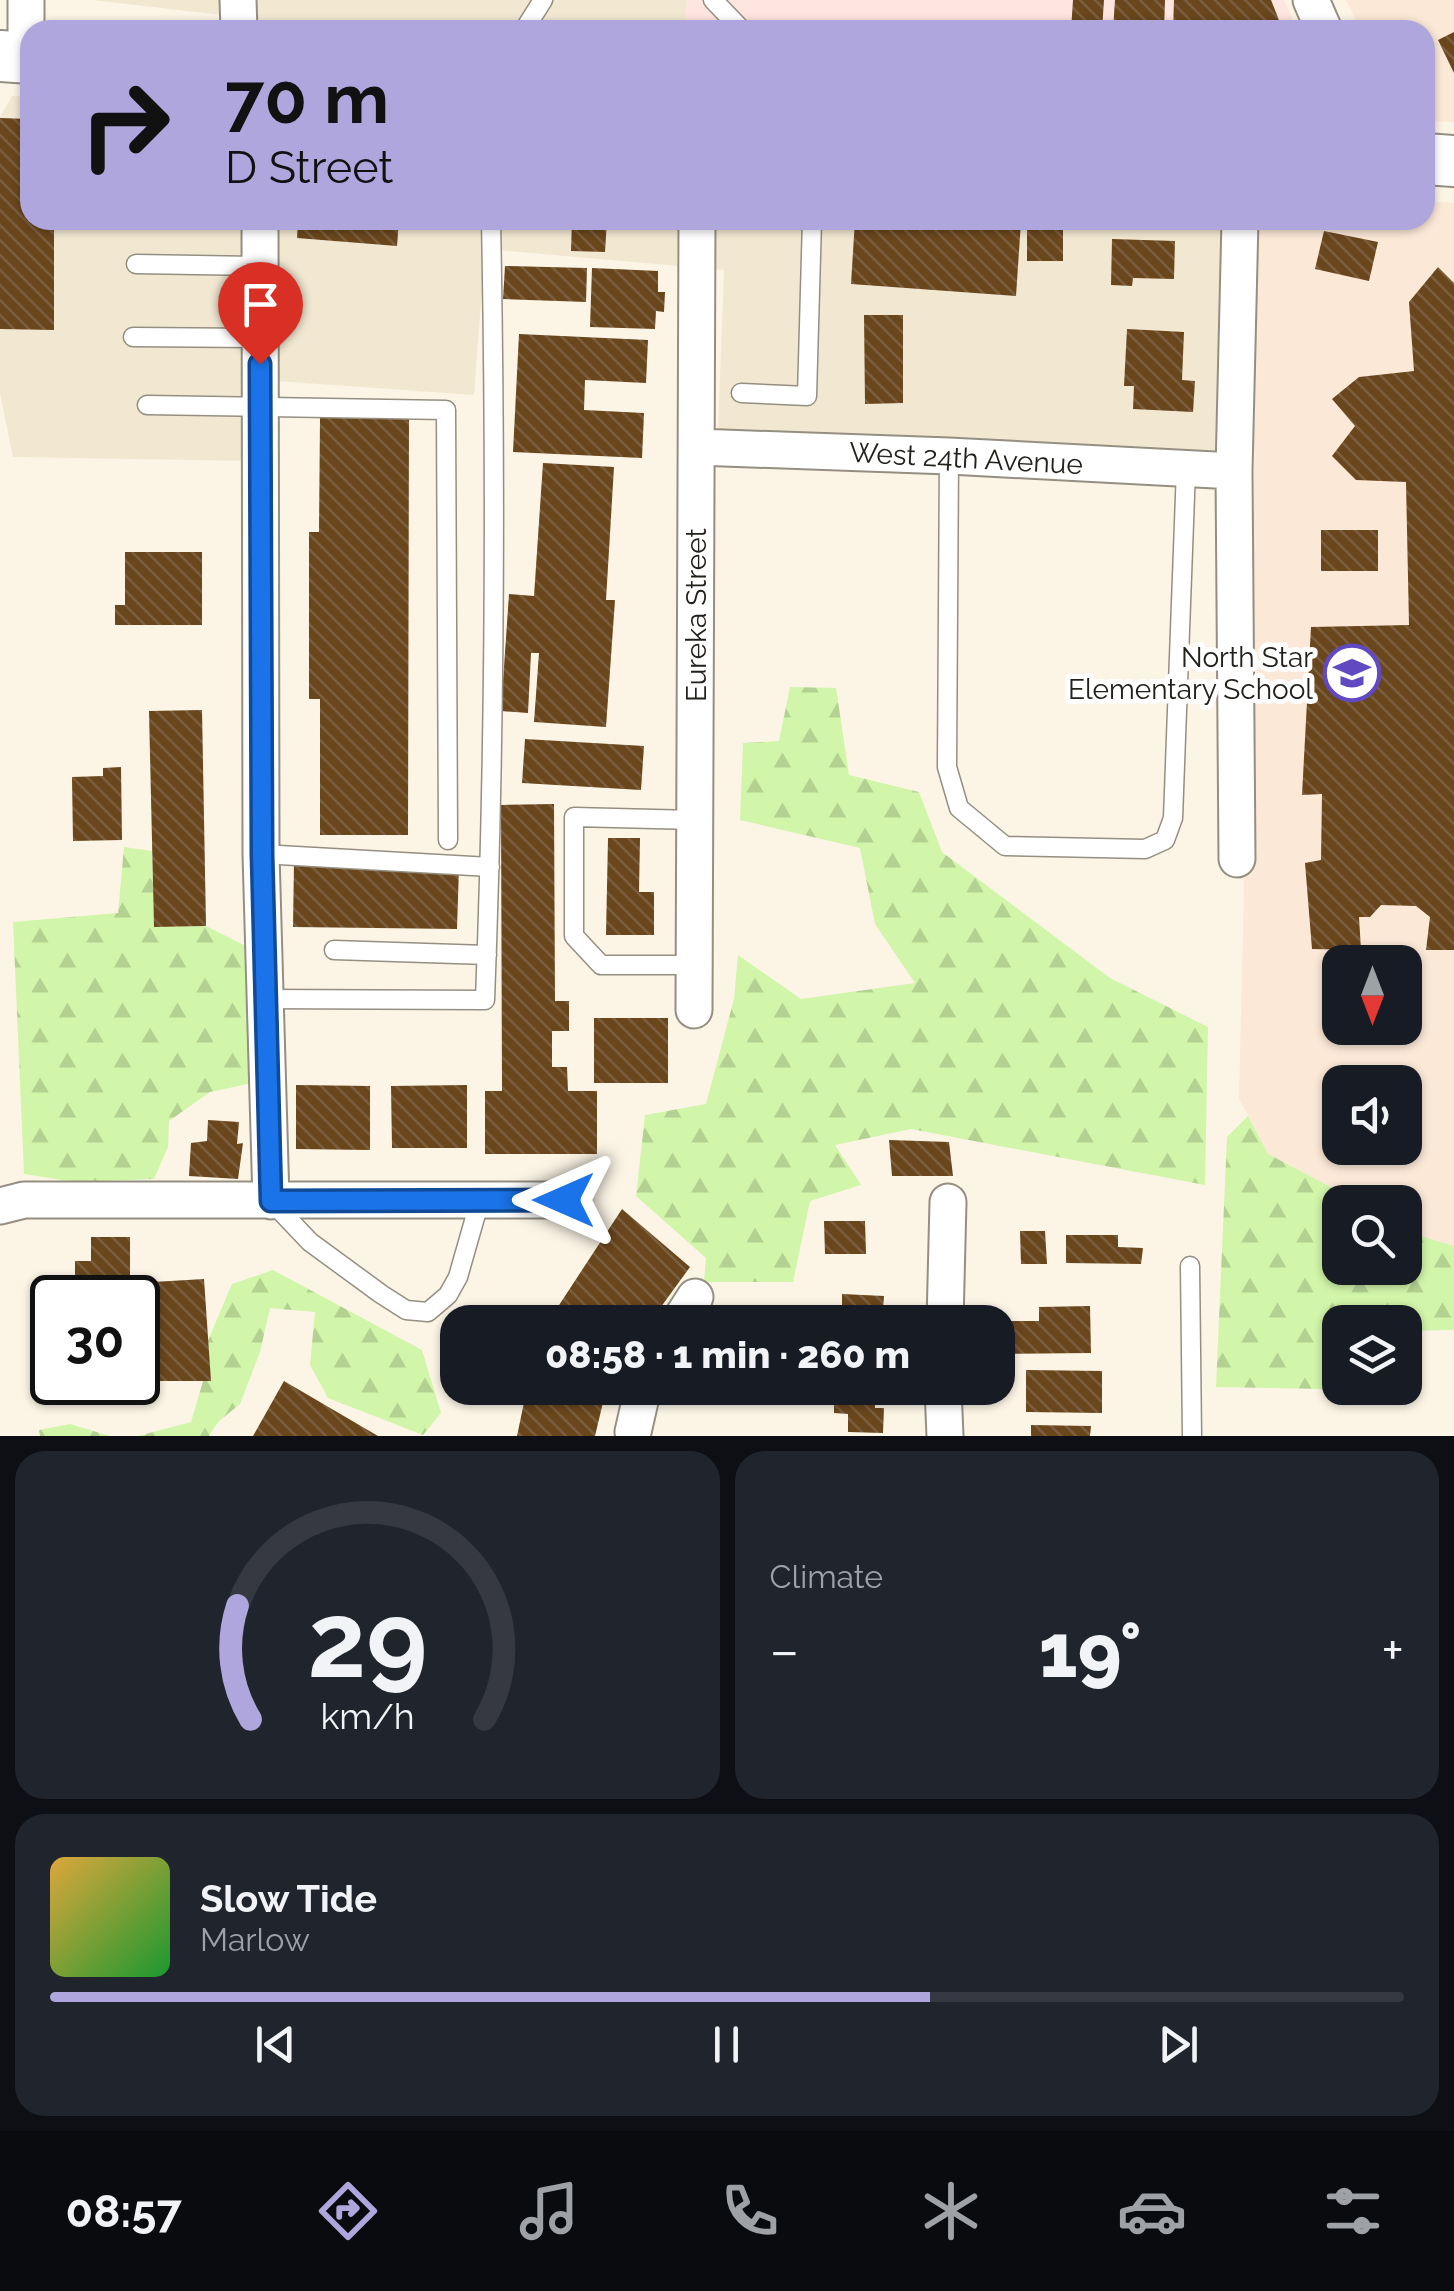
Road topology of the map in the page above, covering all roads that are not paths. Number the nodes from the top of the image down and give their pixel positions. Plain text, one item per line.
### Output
1 (713, 0) edge
2 (732, 20) edge
3 (260, 230) edge
4 (491, 230) edge
5 (697, 230) edge
6 (812, 230) edge
7 (1240, 230) edge
8 (136, 264) dead end
9 (260, 266) junction
10 (133, 337) dead end
11 (260, 338) junction
12 (741, 393) dead end
13 (147, 405) dead end
14 (260, 408) junction
15 (696, 447) junction
16 (950, 456) junction
17 (1186, 469) junction
18 (1234, 471) junction
19 (695, 820) junction
20 (448, 840) dead end
21 (262, 854) junction
22 (1237, 859) dead end
23 (490, 866) junction
24 (334, 950) dead end
25 (487, 955) junction
26 (694, 965) junction
27 (264, 999) junction
28 (694, 1010) dead end
29 (480, 1200) junction
30 (564, 1200) dead end
31 (271, 1201) junction
32 (948, 1202) dead end
33 (0, 1206) edge
34 (1190, 1266) dead end
35 (945, 1305) edge
36 (641, 1405) edge
37 (943, 1405) edge
38 (640, 1435) edge
39 (944, 1436) edge
40 (1192, 1436) edge

1 - 2 lane
3 - 9 street
4 - 23 lane
5 - 15 street, Eureka Street
6 - 12 lane
7 - 18 street
8 - 9 lane
9 - 11 street
10 - 11 lane
11 - 14 street
13 - 14 lane
14 - 20 lane
14 - 21 street
15 - 16 street, West 24th Avenue
15 - 19 street, Eureka Street
16 - 17 street, West 24th Avenue
16 - 17 lane
17 - 18 street, West 24th Avenue
18 - 22 street
19 - 26 street, Eureka Street
19 - 26 lane
21 - 23 lane
21 - 27 street
23 - 25 lane
24 - 25 lane
25 - 27 lane
26 - 28 street, Eureka Street
27 - 31 street
29 - 30 street
29 - 31 street
29 - 31 lane
31 - 33 street
32 - 35 street
34 - 40 lane
36 - 38 street
37 - 39 street

